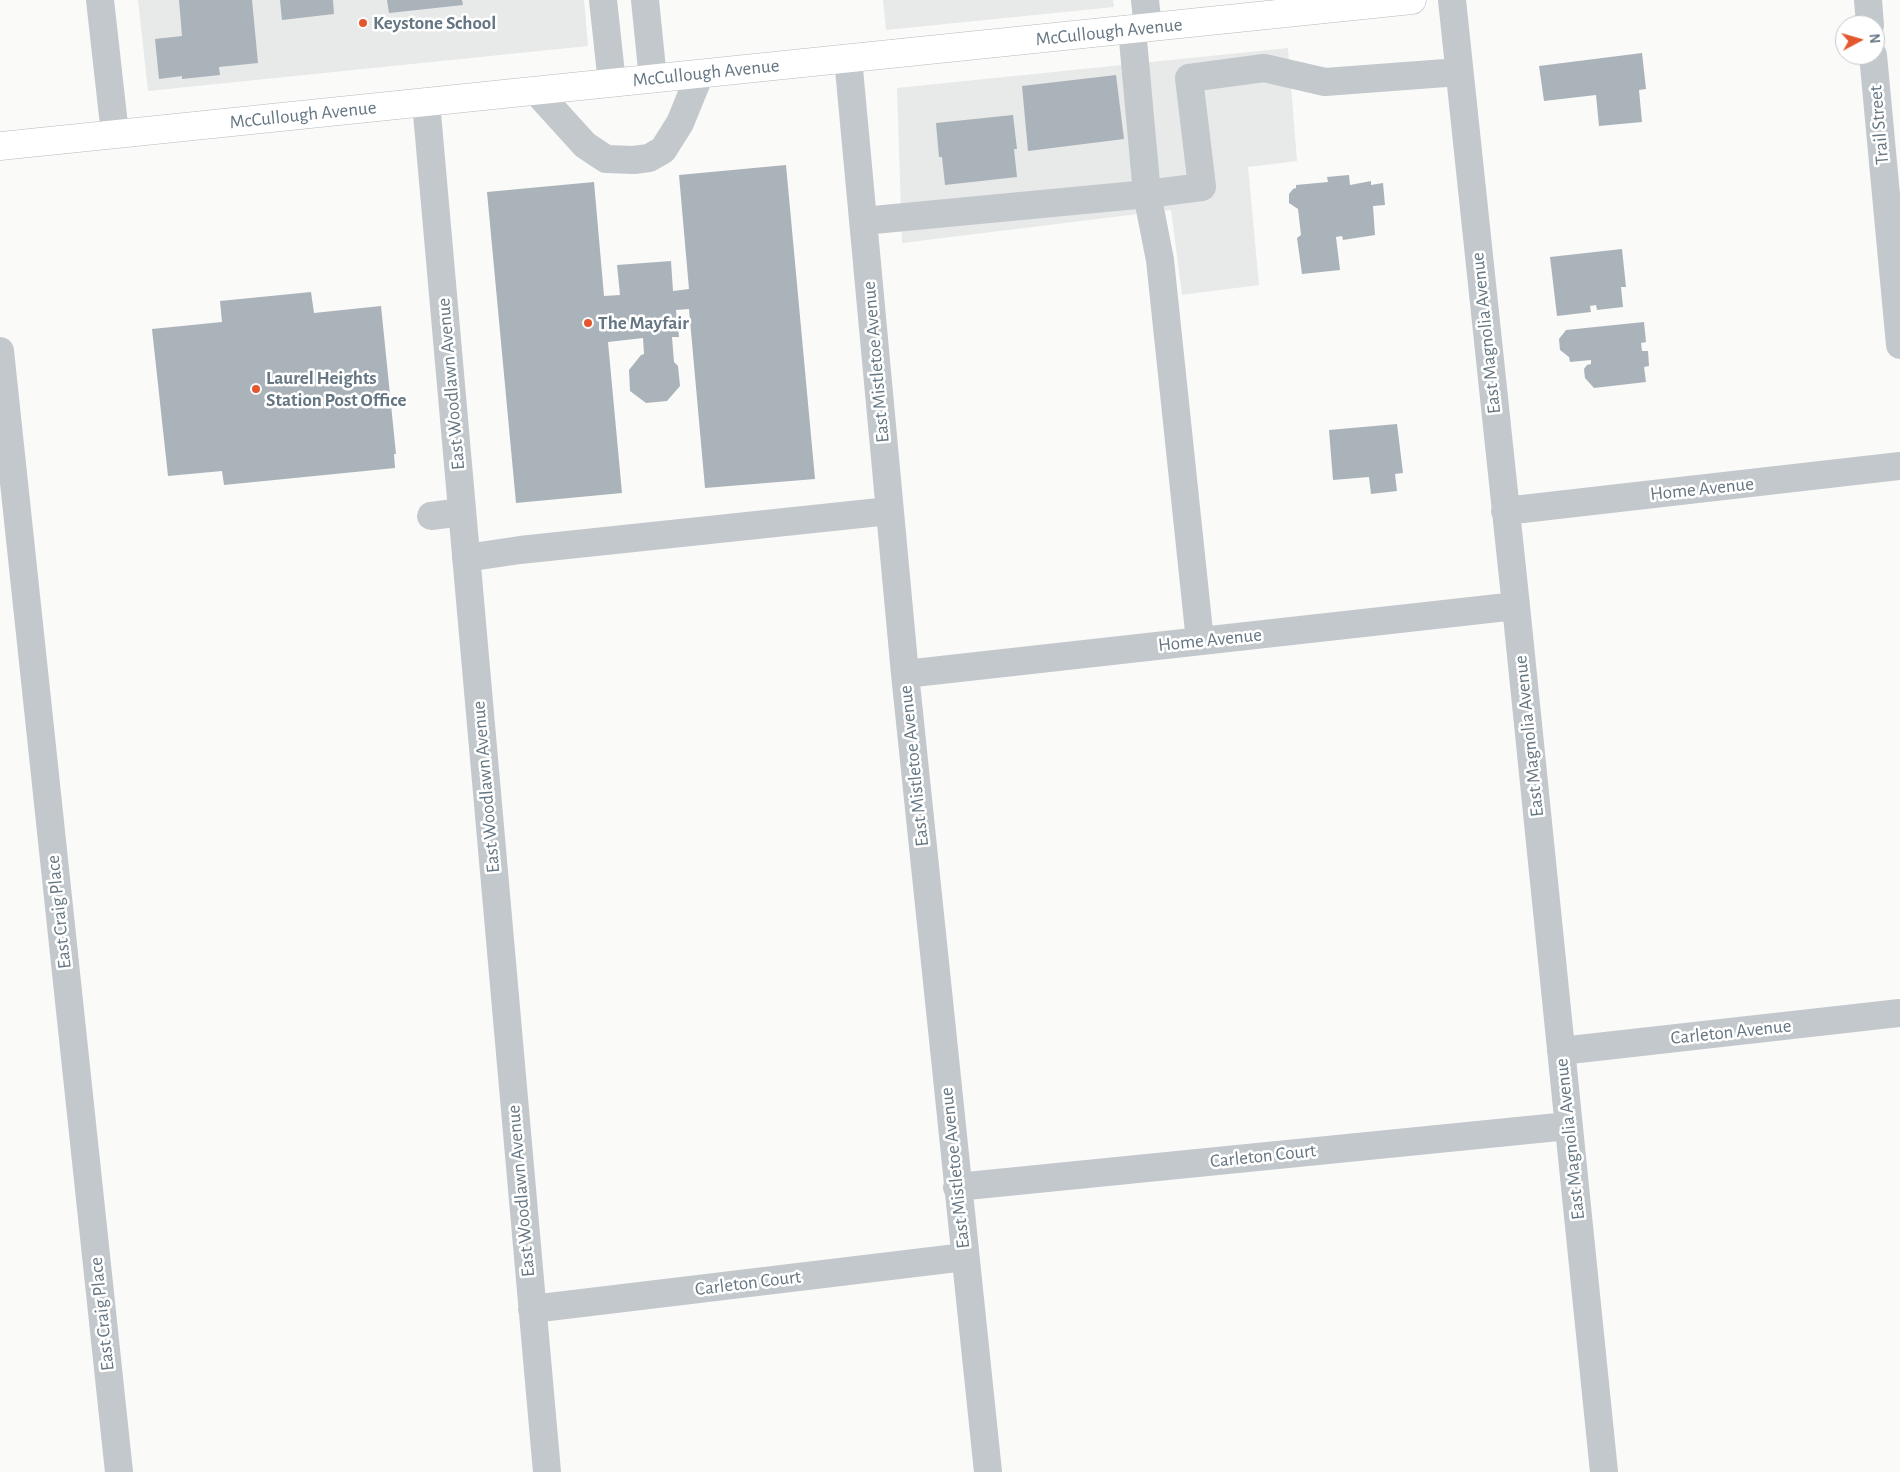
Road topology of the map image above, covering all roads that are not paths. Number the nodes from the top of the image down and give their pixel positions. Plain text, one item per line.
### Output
1 (100, 0) edge
2 (603, 0) edge
3 (644, 0) edge
4 (1145, 0) edge
5 (1412, 0) edge
6 (1452, 0) edge
7 (1868, 0) edge
8 (1869, 15) edge
9 (1140, 28) junction
10 (848, 58) junction
11 (1874, 65) edge
12 (1459, 72) junction
13 (700, 74) junction
14 (653, 79) junction
15 (612, 83) junction
16 (536, 91) junction
17 (426, 102) junction
18 (115, 134) junction
19 (0, 146) edge
20 (1147, 194) junction
21 (863, 221) junction
22 (1900, 345) edge
23 (0, 351) edge
24 (1900, 466) edge
25 (889, 510) junction
26 (1505, 511) junction
27 (462, 512) junction
28 (431, 516) dead end
29 (466, 558) junction
30 (1516, 606) junction
31 (1200, 641) junction
32 (905, 674) junction
33 (1900, 1013) edge
34 (1561, 1051) junction
35 (1568, 1126) junction
36 (957, 1187) junction
37 (964, 1257) junction
38 (532, 1309) junction
39 (119, 1472) edge
40 (547, 1472) edge
41 (988, 1472) edge
42 (1604, 1472) edge

1 - 18 street
2 - 15 street
3 - 14 street
4 - 9 street
5 - 9 main road, McCullough Avenue
6 - 12 street, East Magnolia Avenue
7 - 8 street
9 - 10 main road, McCullough Avenue
9 - 20 street
10 - 13 main road, McCullough Avenue
10 - 21 street, East Mistletoe Avenue
11 - 22 street, Trail Street
12 - 20 street
12 - 26 street, East Magnolia Avenue
13 - 14 main road, McCullough Avenue
13 - 16 street
14 - 15 main road, McCullough Avenue
15 - 16 main road, McCullough Avenue
16 - 17 main road, McCullough Avenue
17 - 18 main road, McCullough Avenue
17 - 27 street, East Woodlawn Avenue
18 - 19 main road, McCullough Avenue
20 - 21 street
20 - 31 street
21 - 25 street, East Mistletoe Avenue
23 - 39 street, East Craig Place
24 - 26 street, Home Avenue
25 - 29 street
25 - 32 street, East Mistletoe Avenue
26 - 30 street, East Magnolia Avenue
27 - 28 street
27 - 29 street, East Woodlawn Avenue
29 - 38 street, East Woodlawn Avenue
30 - 31 street, Home Avenue
30 - 34 street, East Magnolia Avenue
31 - 32 street, Home Avenue
32 - 36 street, East Mistletoe Avenue
33 - 34 street, Carleton Avenue
34 - 35 street, East Magnolia Avenue
35 - 36 street, Carleton Court
35 - 42 street, East Magnolia Avenue
36 - 37 street, East Mistletoe Avenue
37 - 38 street, Carleton Court
37 - 41 street, East Mistletoe Avenue
38 - 40 street, East Woodlawn Avenue

